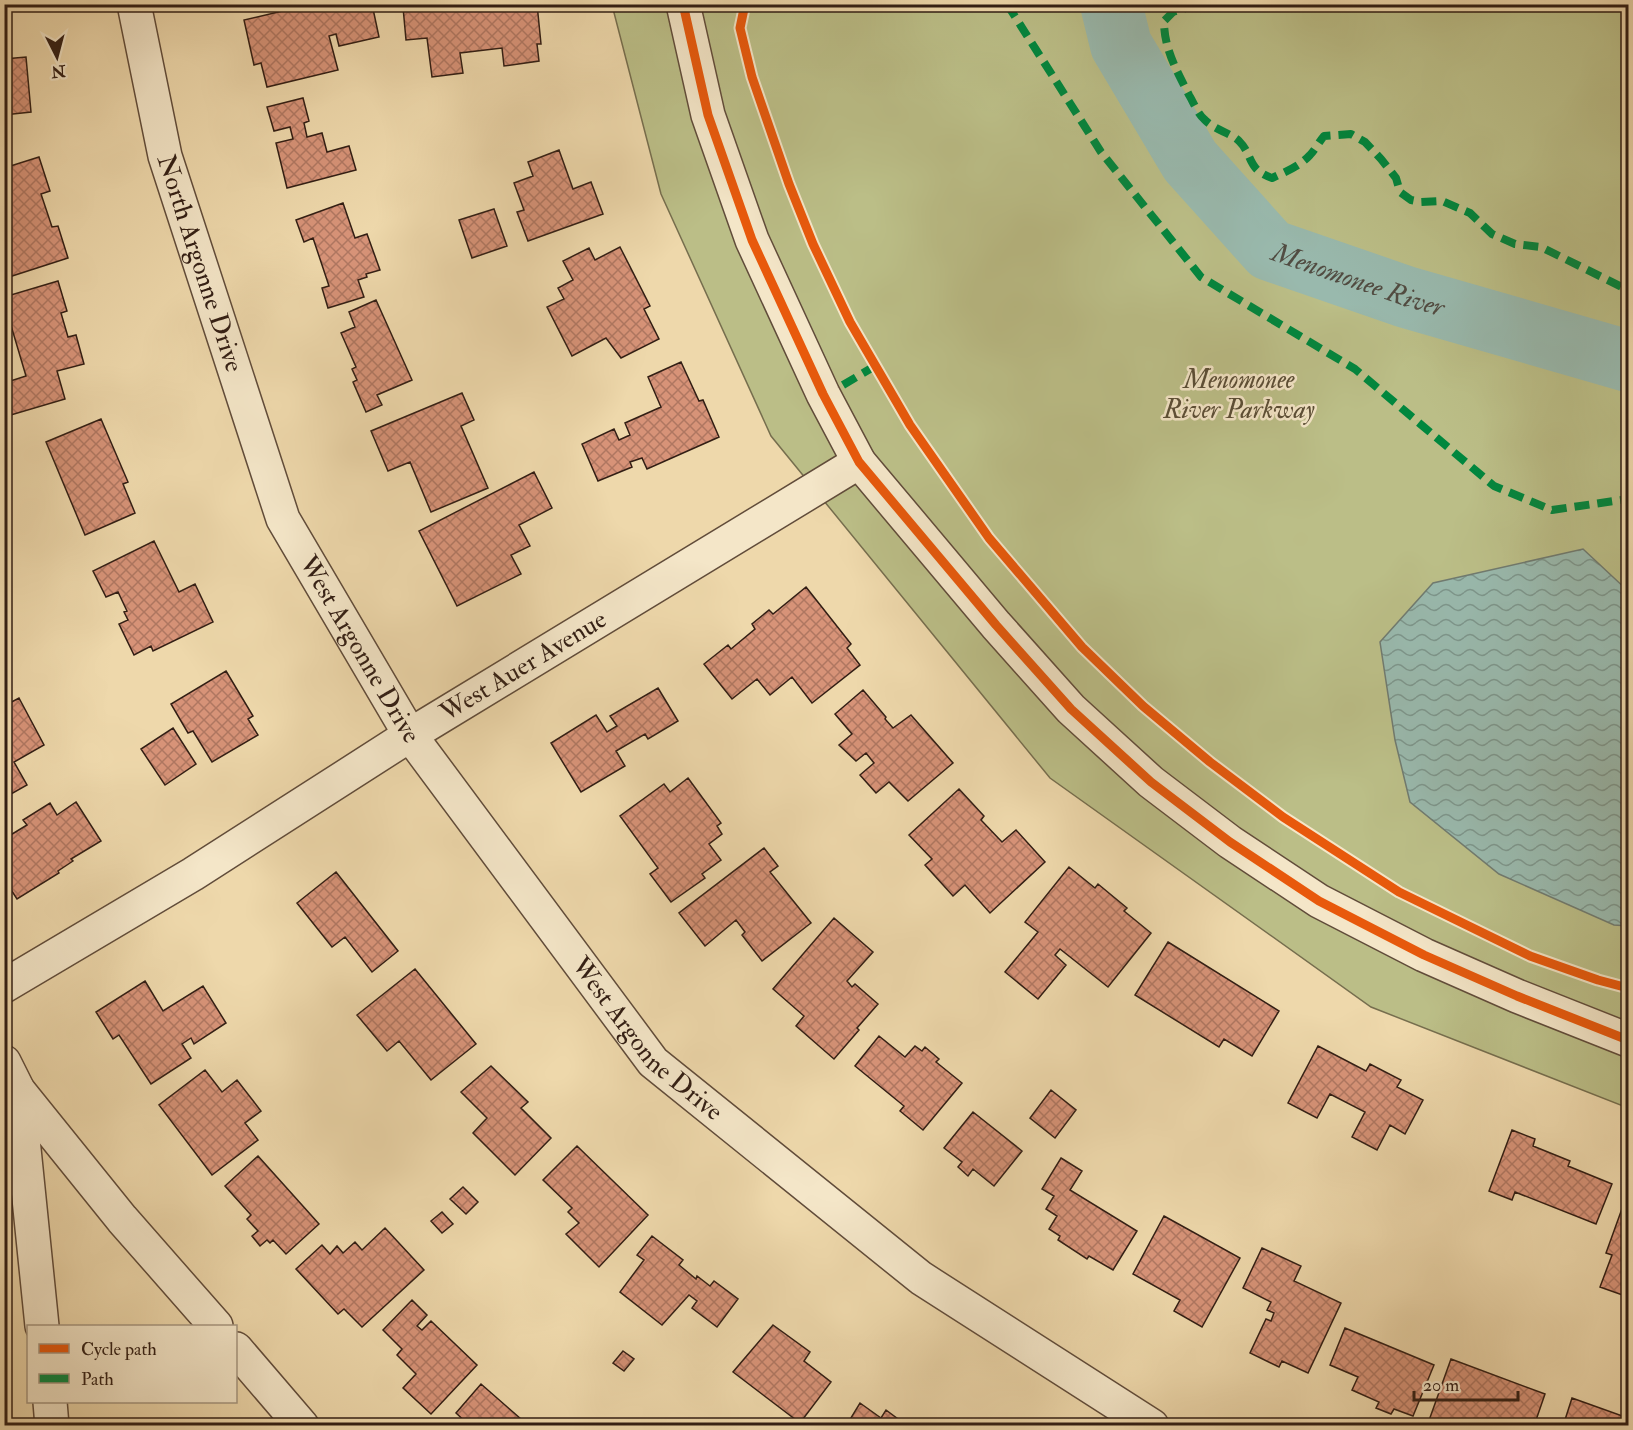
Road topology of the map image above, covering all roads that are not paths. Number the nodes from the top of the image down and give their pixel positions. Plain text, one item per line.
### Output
1 (134, 4) edge
2 (683, 4) edge
3 (859, 462) junction
4 (283, 519) joint
5 (410, 735) junction
6 (4, 986) edge
7 (1629, 1040) edge
8 (11, 1076) edge
9 (42, 1325) edge
10 (215, 1325) edge
11 (237, 1350) edge
12 (50, 1403) edge
13 (52, 1425) edge
14 (302, 1425) edge
15 (1152, 1425) edge

1 - 4 street, North Argonne Drive
2 - 3 street
3 - 5 street, West Auer Avenue
3 - 7 street
4 - 5 street, West Argonne Drive
5 - 6 street, West Auer Avenue
5 - 15 street, West Argonne Drive
8 - 9 street
8 - 10 street
11 - 14 street
12 - 13 street

